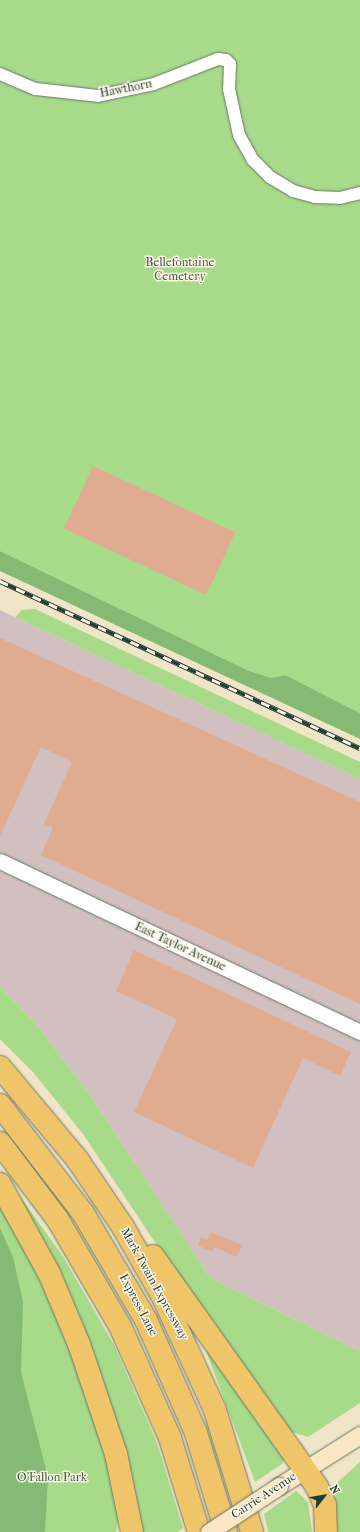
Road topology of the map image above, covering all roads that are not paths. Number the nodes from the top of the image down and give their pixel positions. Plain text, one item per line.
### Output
1 (0, 74) edge
2 (360, 193) edge
3 (0, 861) edge
4 (360, 1032) edge
5 (0, 1067) edge
6 (0, 1105) edge
7 (0, 1143) edge
8 (0, 1184) edge
9 (100, 1192) junction
10 (358, 1438) edge
11 (305, 1468) junction
12 (125, 1504) junction
13 (123, 1532) edge
14 (132, 1532) edge
15 (199, 1532) edge
16 (209, 1532) edge
17 (226, 1532) edge
18 (252, 1532) edge
19 (326, 1532) edge

1 - 2 street, Hawthorn
3 - 4 street, East Taylor Avenue
5 - 9 highway, Mark Twain Expressway
6 - 17 highway, Express Lane
7 - 15 highway
8 - 12 highway
9 - 11 highway
9 - 18 highway, Mark Twain Expressway
10 - 11 main road, Carrie Avenue
11 - 16 main road, Carrie Avenue, bridge
11 - 19 highway
12 - 13 highway
12 - 14 highway

